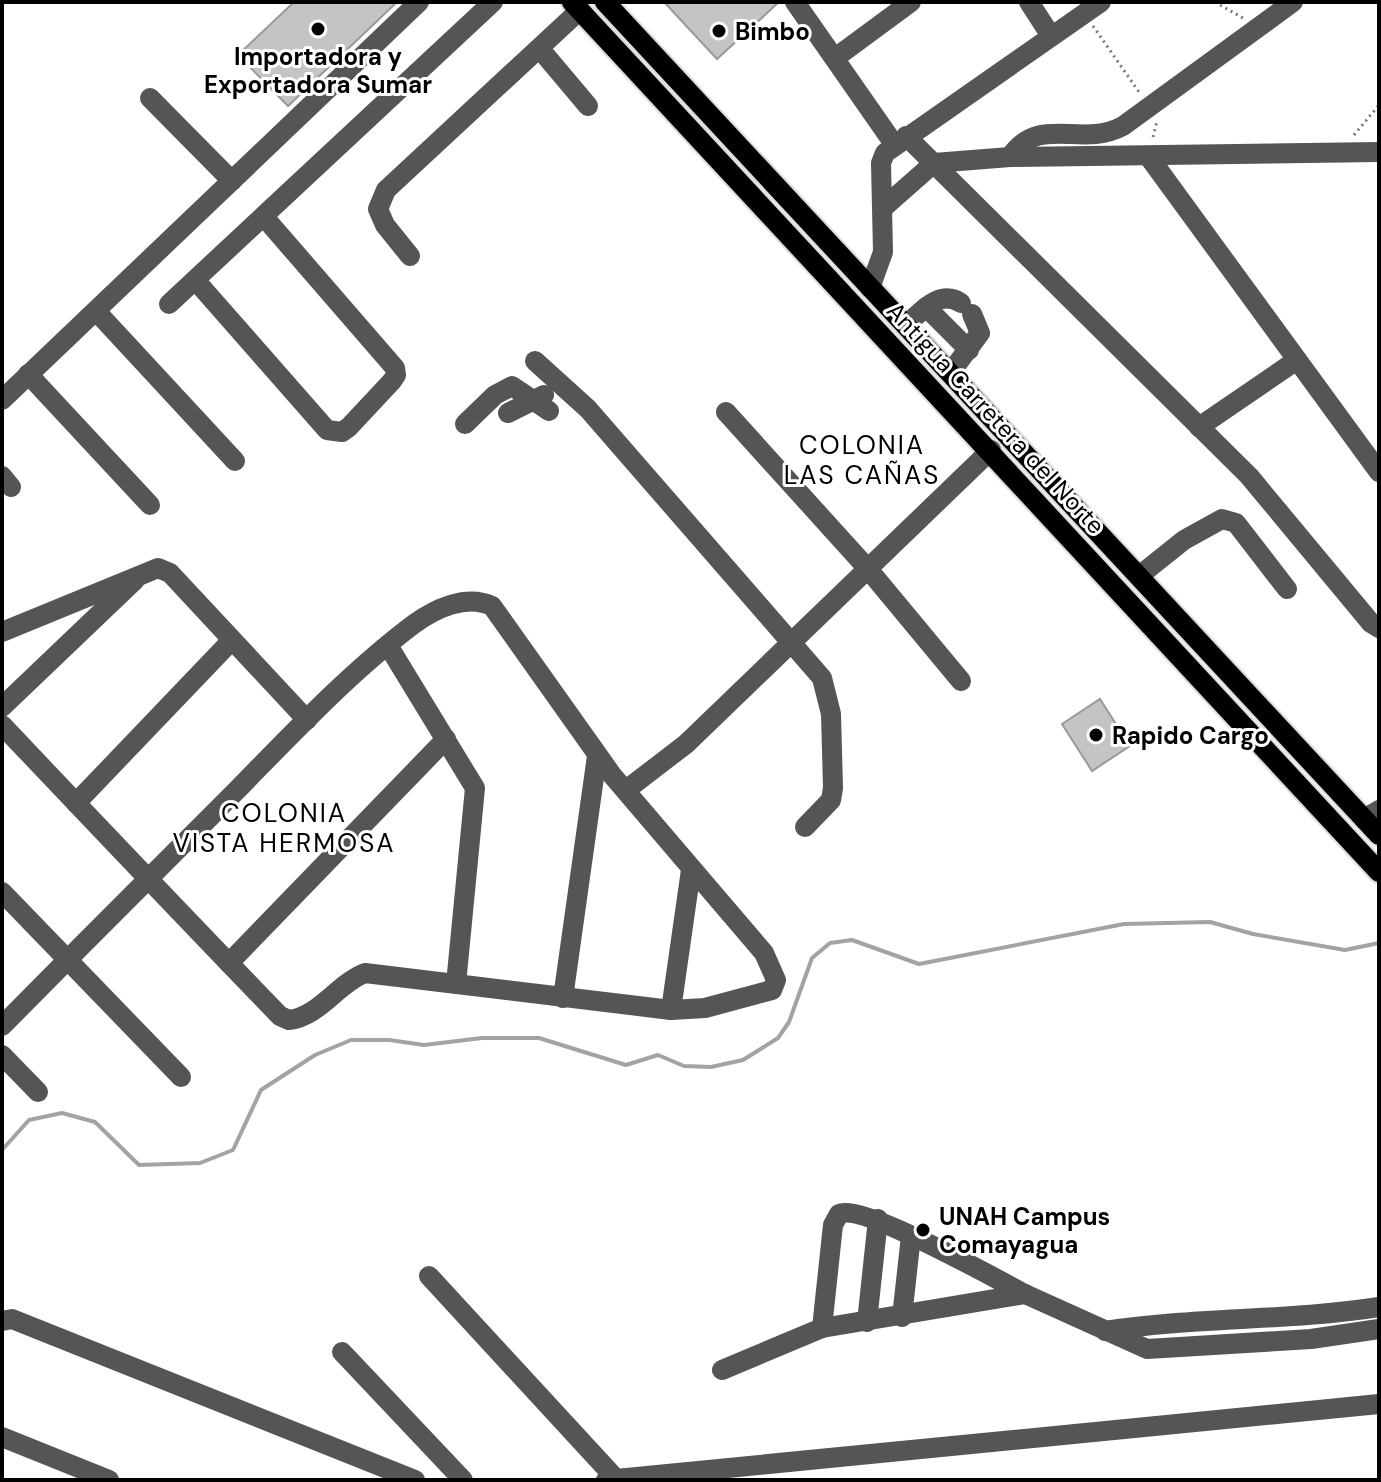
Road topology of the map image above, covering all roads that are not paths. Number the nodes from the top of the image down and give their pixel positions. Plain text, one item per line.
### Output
1 (419, 2) edge
2 (493, 2) edge
3 (605, 2) edge
4 (795, 2) edge
5 (911, 2) edge
6 (1029, 2) edge
7 (1293, 2) edge
8 (576, 6) edge
9 (1092, 8) edge
10 (1051, 36) junction
11 (540, 49) junction
12 (835, 58) junction
13 (150, 98) dead end
14 (588, 106) dead end
15 (900, 140) junction
16 (1379, 152) edge
17 (1010, 157) junction
18 (1149, 157) junction
19 (934, 163) junction
20 (232, 181) junction
21 (883, 208) junction
22 (265, 218) junction
23 (410, 256) dead end
24 (197, 282) junction
25 (870, 288) junction
26 (169, 304) dead end
27 (926, 307) junction
28 (96, 311) junction
29 (907, 324) junction
30 (969, 350) junction
31 (1297, 360) junction
32 (535, 361) dead end
33 (951, 372) junction
34 (28, 374) junction
35 (561, 385) junction
36 (2, 400) edge
37 (542, 406) junction
38 (726, 412) dead end
39 (508, 413) dead end
40 (465, 424) dead end
41 (1199, 427) junction
42 (991, 450) junction
43 (235, 461) dead end
44 (1379, 472) edge
45 (150, 505) dead end
46 (868, 569) junction
47 (144, 572) junction
48 (1139, 576) junction
49 (1287, 589) dead end
50 (1379, 628) edge
51 (2, 632) edge
52 (232, 640) junction
53 (793, 643) junction
54 (389, 647) junction
55 (961, 681) dead end
56 (2, 707) edge
57 (307, 720) junction
58 (2, 725) edge
59 (446, 739) junction
60 (597, 756) junction
61 (626, 790) junction
62 (76, 803) junction
63 (1372, 814) edge
64 (805, 827) dead end
65 (1379, 835) edge
66 (691, 870) junction
67 (1379, 872) edge
68 (148, 879) junction
69 (2, 892) edge
70 (69, 959) junction
71 (229, 963) junction
72 (456, 984) junction
73 (563, 998) junction
74 (671, 1010) junction
75 (2, 1026) edge
76 (2, 1055) edge
77 (181, 1077) dead end
78 (38, 1092) dead end
79 (878, 1219) junction
80 (911, 1236) junction
81 (429, 1276) dead end
82 (1025, 1294) junction
83 (1379, 1307) edge
84 (902, 1317) junction
85 (1309, 1318) junction
86 (2, 1321) edge
87 (867, 1322) junction
88 (822, 1328) junction
89 (1379, 1329) edge
90 (1105, 1331) junction
91 (1311, 1339) junction
92 (342, 1352) dead end
93 (722, 1370) dead end
94 (1379, 1404) edge
95 (2, 1437) edge
96 (109, 1480) edge
97 (415, 1480) edge
98 (463, 1480) edge
99 (606, 1480) edge
100 (617, 1480) edge

1 - 20 street
2 - 22 street
3 - 25 main road, Antigua Carretera del Norte
4 - 12 street
5 - 12 street
6 - 10 street
7 - 17 street
8 - 11 street
8 - 42 main road, Antigua Carretera del Norte
9 - 10 street
10 - 15 street
11 - 14 street
11 - 23 street
12 - 15 street
13 - 20 street
15 - 19 street
15 - 21 street
16 - 18 street
17 - 18 street
17 - 19 street
18 - 31 street
19 - 21 street
19 - 41 street
20 - 28 street
21 - 25 street
22 - 24 street
22 - 24 street
24 - 26 street
25 - 29 main road, Antigua Carretera del Norte
27 - 29 street
27 - 30 street
27 - 30 street
28 - 34 street
28 - 43 street
29 - 33 main road, Antigua Carretera del Norte
30 - 33 street
31 - 41 street
31 - 44 street
32 - 35 street
33 - 48 main road, Antigua Carretera del Norte
34 - 36 street
34 - 45 street
35 - 37 street
35 - 53 street
37 - 39 street
37 - 40 street
38 - 46 street
41 - 50 street
42 - 46 street
42 - 67 main road, Antigua Carretera del Norte
46 - 53 street
46 - 55 street
47 - 51 street
47 - 52 street
47 - 56 street
48 - 49 street
48 - 63 main road, Antigua Carretera del Norte
52 - 57 street
52 - 62 street
53 - 61 street
53 - 64 street
54 - 57 street
54 - 59 street
54 - 60 street
57 - 68 street
58 - 62 street
59 - 71 street
59 - 72 street
60 - 61 street
60 - 73 street
61 - 66 street
62 - 68 street
63 - 65 main road, Antigua Carretera del Norte
66 - 74 street
66 - 74 street
68 - 70 street
68 - 71 street
69 - 70 street
70 - 75 street
70 - 77 street
71 - 72 street
72 - 73 street
73 - 74 street
76 - 78 street
79 - 80 street
79 - 87 street
79 - 88 street
80 - 82 street
80 - 84 street
81 - 100 street
82 - 84 street
82 - 90 street
83 - 85 street
84 - 87 street
85 - 90 street
85 - 91 street
86 - 97 street
87 - 88 street
88 - 93 street
89 - 91 street
90 - 91 street
92 - 98 street
94 - 100 street
95 - 96 street
99 - 100 street

